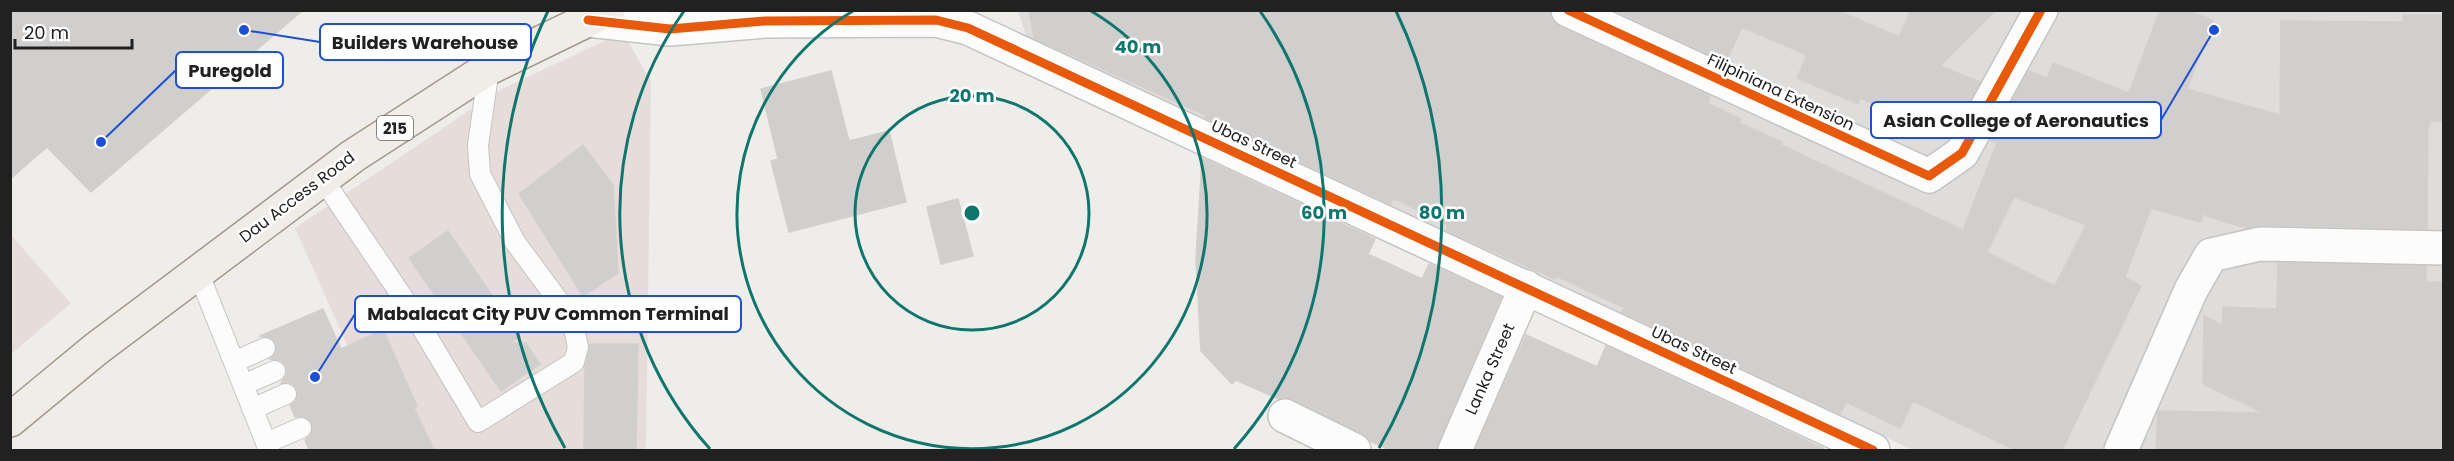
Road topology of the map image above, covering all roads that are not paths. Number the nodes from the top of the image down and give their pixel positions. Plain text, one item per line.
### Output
1 (1568, 10) edge
2 (2041, 10) edge
3 (598, 15) edge
4 (489, 68) junction
5 (322, 178) junction
6 (2444, 248) edge
7 (198, 272) junction
8 (1526, 287) junction
9 (283, 388) junction
10 (252, 408) edge
11 (1285, 416) dead end
12 (10, 420) edge
13 (1354, 450) edge
14 (1455, 450) edge
15 (1873, 450) edge
16 (2121, 450) edge

1 - 2 street, Filipiniana Extension
3 - 4 main road, Dau Access Road / 215
3 - 8 street, Ubas Street
4 - 5 main road, Dau Access Road / 215
4 - 5 lane
5 - 7 main road, Dau Access Road / 215
6 - 16 street
7 - 10 lane
7 - 12 main road, Dau Access Road / 215
8 - 14 street, Lanka Street
8 - 15 street, Ubas Street
9 - 10 lane
9 - 10 lane
9 - 10 lane
11 - 13 street

